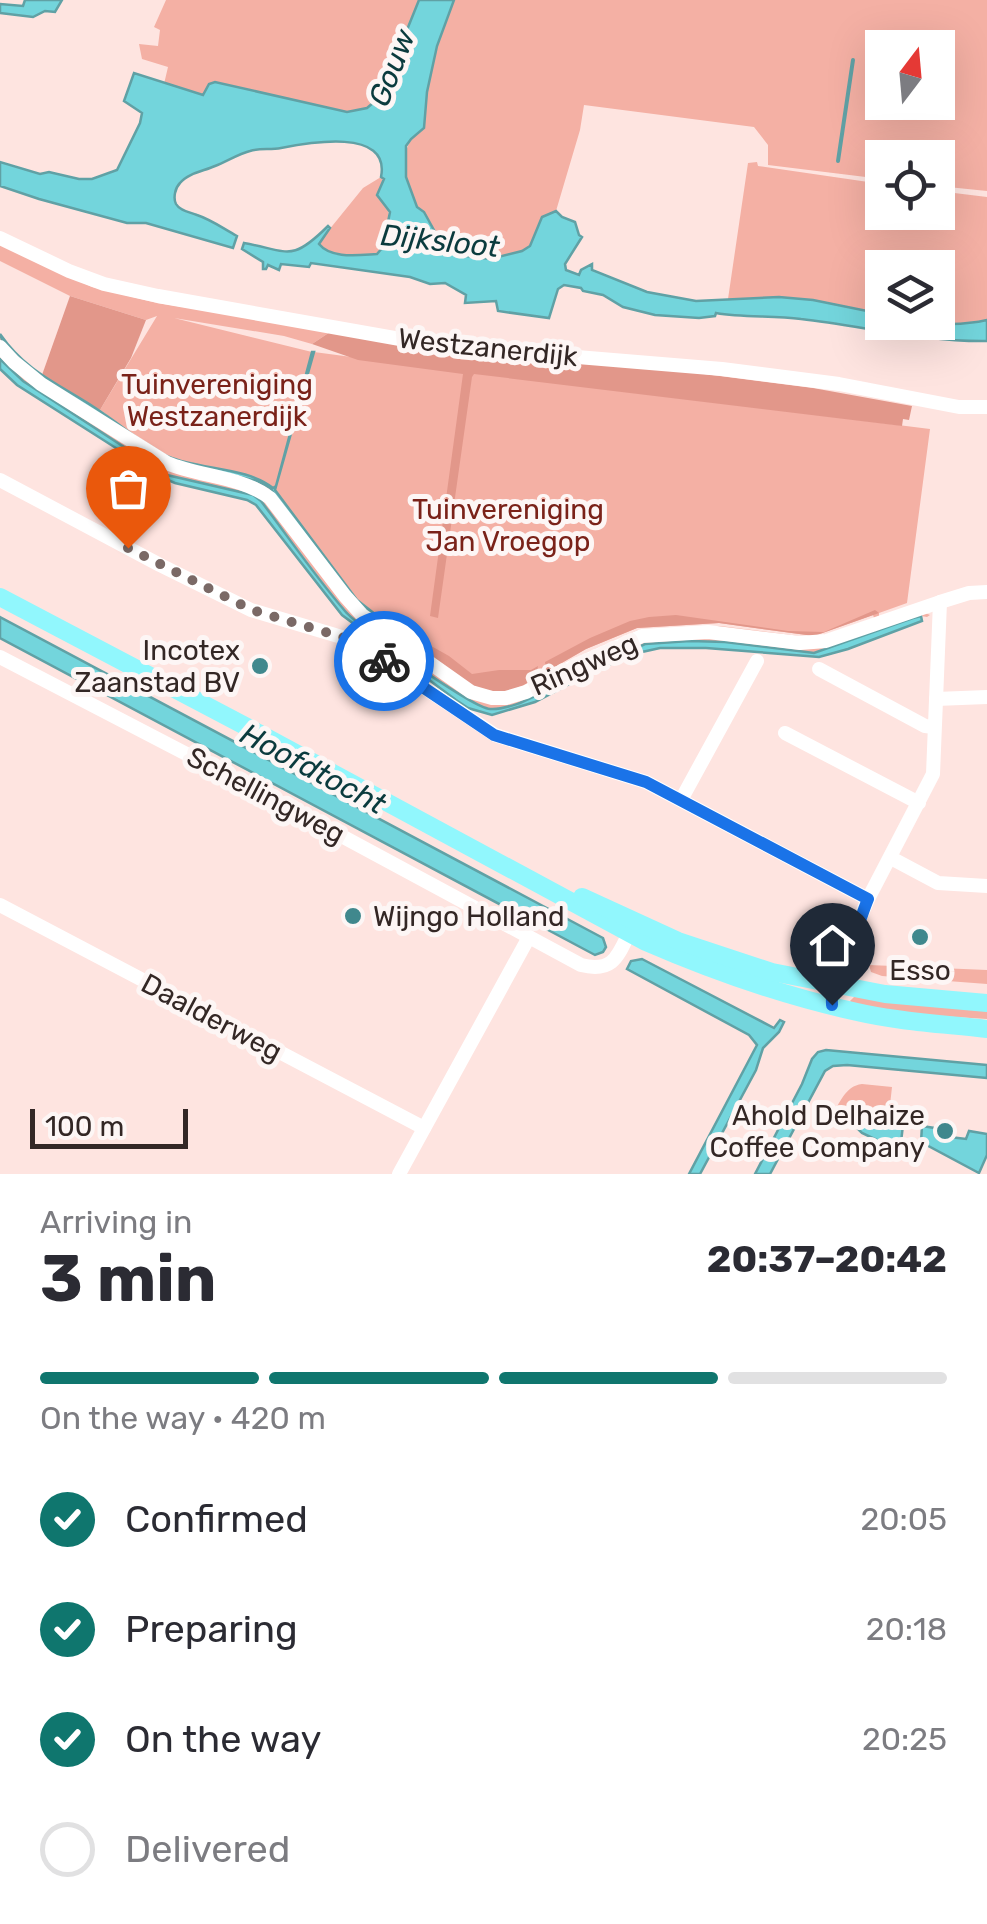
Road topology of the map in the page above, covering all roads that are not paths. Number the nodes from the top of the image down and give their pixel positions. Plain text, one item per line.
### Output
1 (0, 238) edge
2 (0, 346) edge
3 (987, 407) edge
4 (0, 480) edge
5 (987, 592) edge
6 (0, 597) edge
7 (940, 602) junction
8 (0, 657) edge
9 (757, 661) dead end
10 (819, 669) dead end
11 (987, 697) edge
12 (936, 699) junction
13 (934, 727) junction
14 (785, 733) dead end
15 (681, 800) junction
16 (919, 803) junction
17 (891, 858) junction
18 (987, 886) edge
19 (868, 899) junction
20 (0, 905) edge
21 (632, 927) junction
22 (529, 937) junction
23 (837, 985) junction
24 (987, 1003) edge
25 (832, 1005) junction
26 (987, 1028) edge
27 (424, 1128) junction
28 (399, 1174) edge

1 - 3 street, Westzanerdijk
2 - 7 street, Ringweg
4 - 15 street
5 - 7 street, Ringweg
6 - 21 main road
7 - 12 street
8 - 22 street, Schellingweg
9 - 15 street
10 - 13 street
11 - 12 street
12 - 13 street
13 - 16 street
14 - 16 street
15 - 19 street
16 - 17 street
17 - 18 street
17 - 19 street
19 - 23 street
20 - 27 street, Daalderweg
21 - 22 street, Schellingweg
21 - 23 main road
21 - 25 main road
22 - 27 street
23 - 24 main road
23 - 25 street
25 - 26 main road
27 - 28 street

